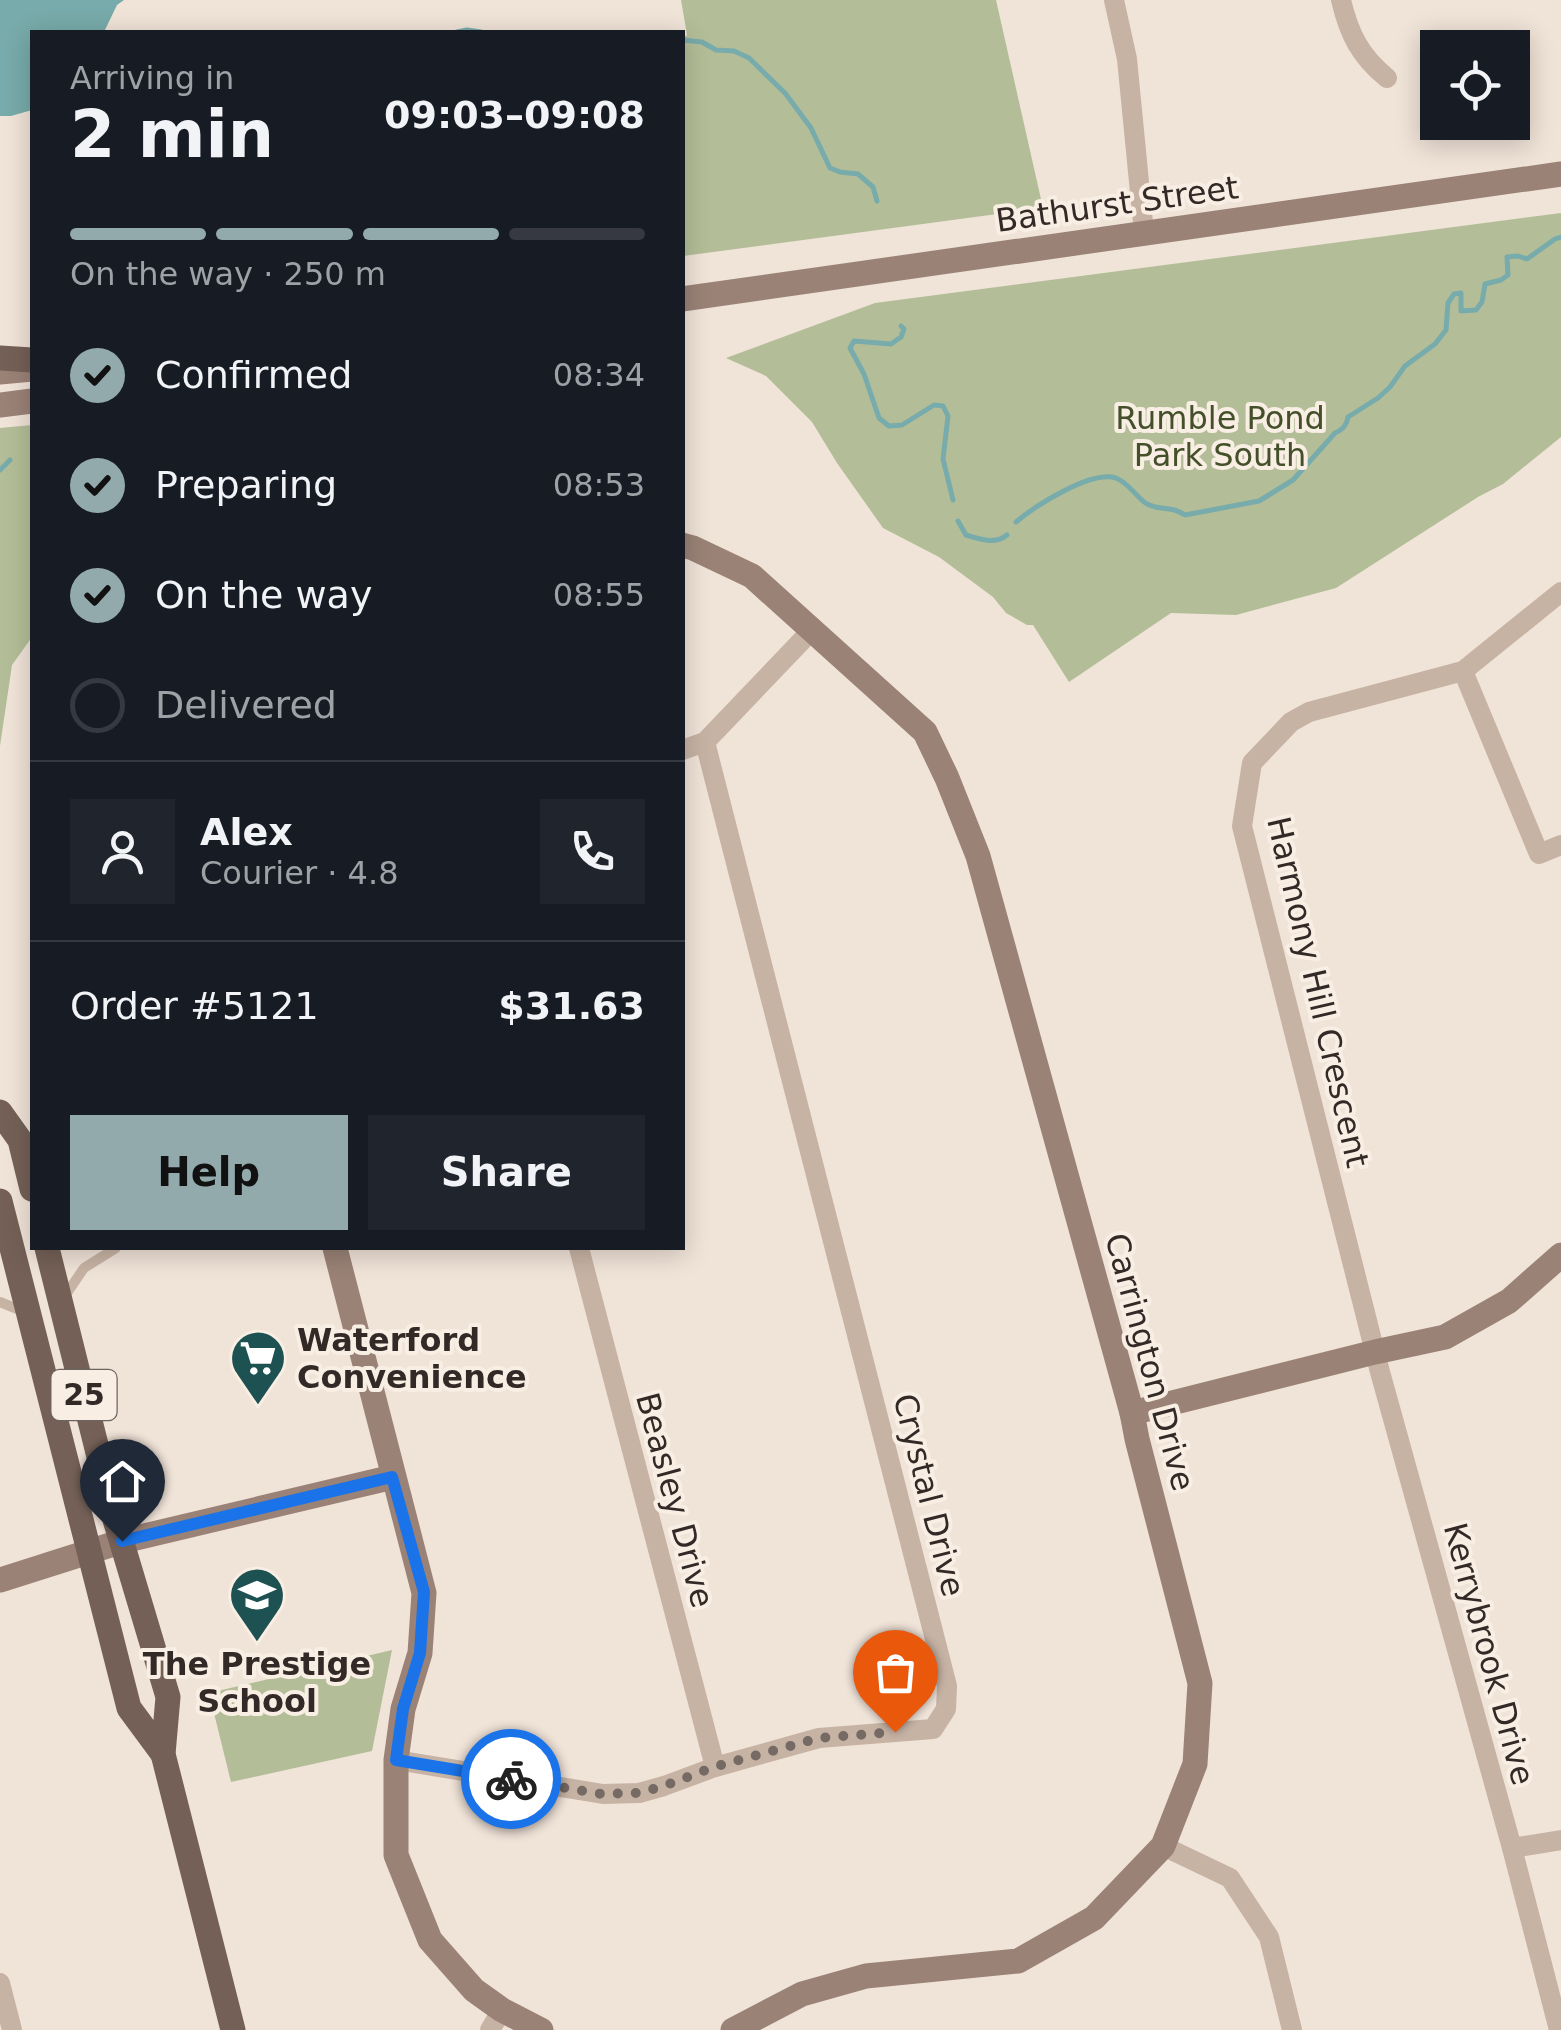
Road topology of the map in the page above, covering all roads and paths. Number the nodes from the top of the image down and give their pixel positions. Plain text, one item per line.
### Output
1 (1114, 0) edge
2 (1341, 0) edge
3 (1387, 78) dead end
4 (1561, 174) edge
5 (1144, 233) junction
6 (685, 299) edge
7 (0, 358) edge
8 (30, 360) edge
9 (30, 369) edge
10 (0, 372) edge
11 (30, 401) edge
12 (0, 406) edge
13 (685, 547) edge
14 (1561, 592) edge
15 (812, 630) junction
16 (1463, 671) junction
17 (705, 742) junction
18 (685, 749) edge
19 (1561, 845) edge
20 (0, 1112) edge
21 (30, 1182) edge
22 (0, 1201) edge
23 (4, 1241) edge
24 (48, 1250) edge
25 (113, 1250) edge
26 (335, 1250) edge
27 (580, 1250) edge
28 (1560, 1260) edge
29 (61, 1301) junction
30 (0, 1302) edge
31 (29, 1314) junction
32 (1375, 1352) junction
33 (1132, 1412) junction
34 (392, 1477) junction
35 (122, 1541) junction
36 (90, 1550) junction
37 (0, 1580) edge
38 (163, 1754) junction
39 (396, 1760) junction
40 (714, 1767) junction
41 (1561, 1840) edge
42 (1163, 1846) junction
43 (1512, 1848) junction
44 (0, 1983) edge
45 (496, 2020) edge
46 (12, 2030) edge
47 (232, 2030) edge
48 (542, 2030) edge
49 (732, 2030) edge
50 (1292, 2030) edge
51 (1559, 2030) edge

1 - 5 street
2 - 3 street
4 - 5 street, Bathurst Street
5 - 6 street, Bathurst Street
7 - 8 main road
9 - 10 street
11 - 12 street
13 - 15 street, Carrington Drive
14 - 16 street, Harmony Hill Crescent
15 - 17 street
15 - 33 street, Carrington Drive
16 - 19 street
16 - 32 street, Harmony Hill Crescent
17 - 18 street
17 - 40 street, Crystal Drive
20 - 21 main road
22 - 23 main road, 25
23 - 31 main road, 25
24 - 29 main road, 25
25 - 29 lane
26 - 34 street
27 - 40 street, Beasley Drive
28 - 32 street
29 - 35 main road, 25
30 - 31 lane
31 - 36 main road, 25
32 - 33 street
32 - 43 street, Kerrybrook Drive
33 - 42 street, Carrington Drive
34 - 35 street
34 - 39 street
35 - 36 street
35 - 38 main road, 25
36 - 37 street
36 - 38 main road, 25
38 - 47 main road, 25
39 - 40 street, Crystal Drive
39 - 45 street
41 - 43 street
42 - 49 street, Carrington Drive
42 - 50 street
43 - 51 street, Kerrybrook Drive
44 - 46 street
45 - 48 street

